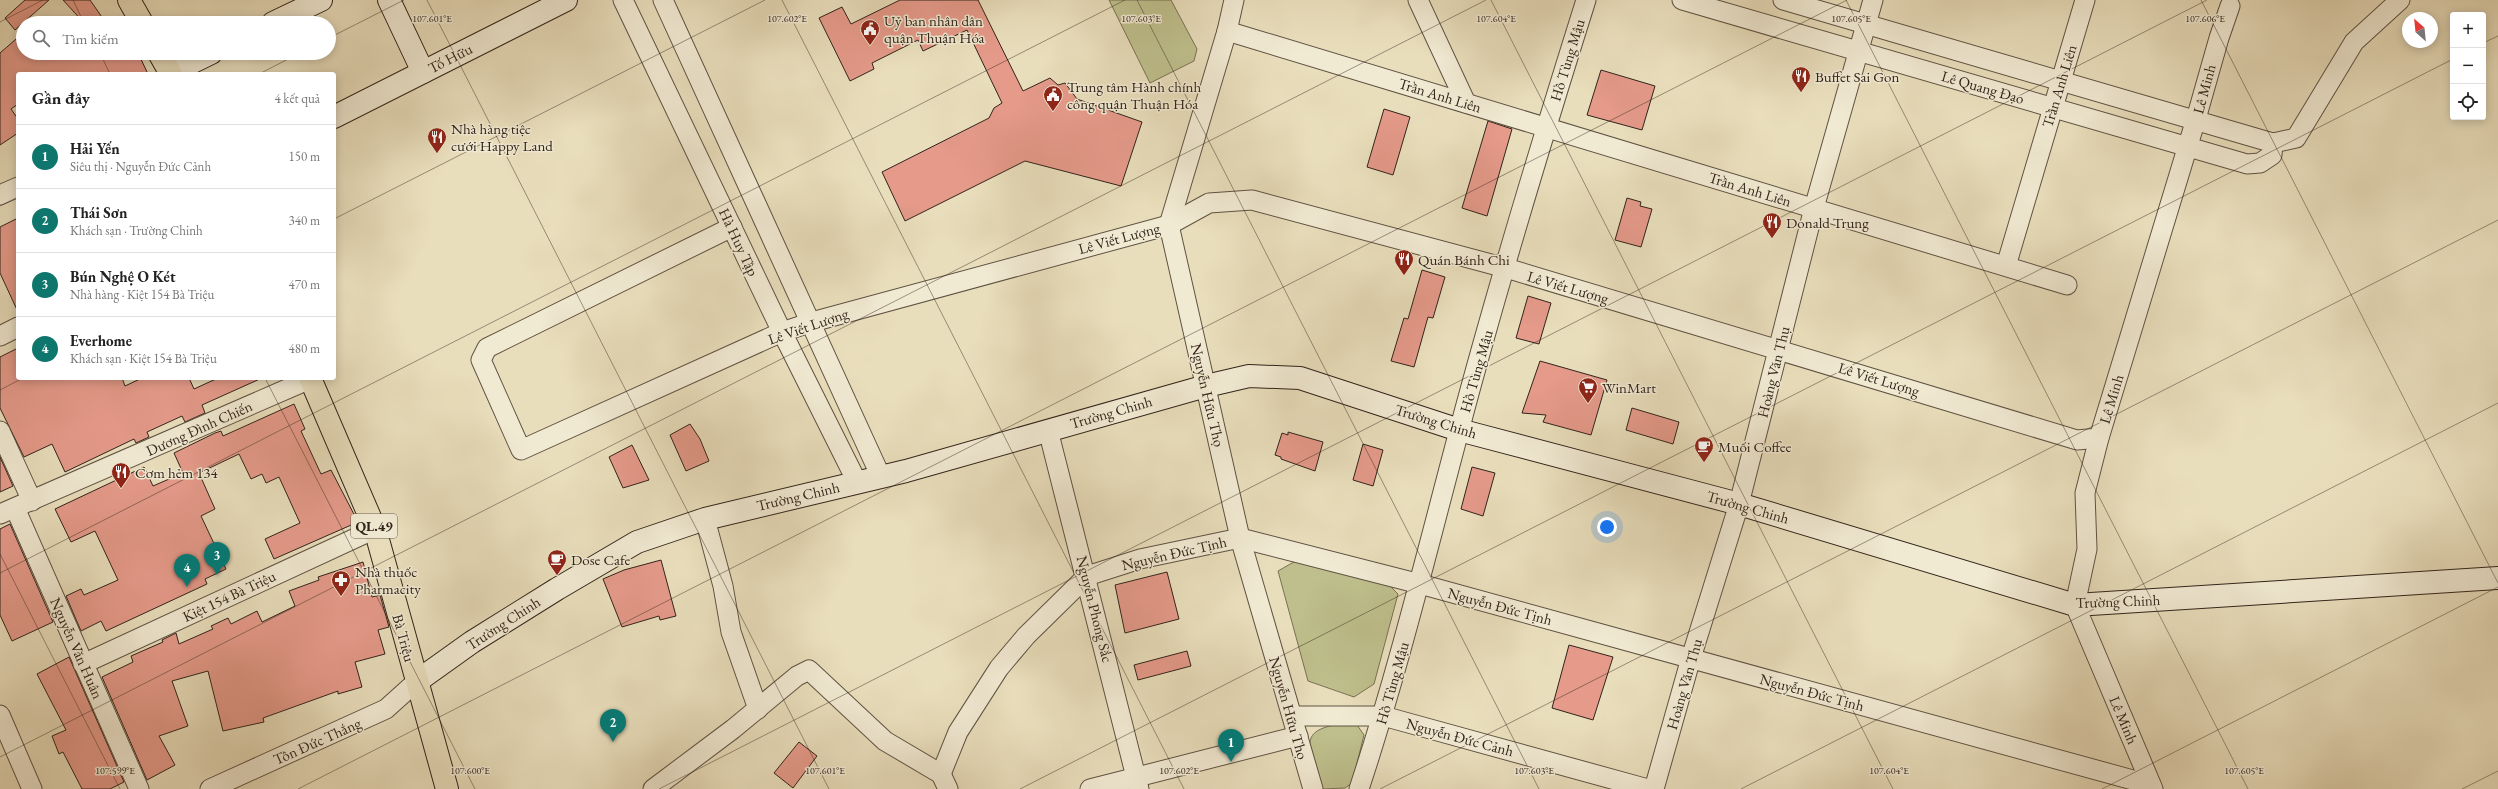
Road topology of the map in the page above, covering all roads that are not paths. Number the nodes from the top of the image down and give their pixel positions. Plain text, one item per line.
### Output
1 (129, 0) edge
2 (321, 0) edge
3 (389, 0) edge
4 (566, 0) edge
5 (623, 0) edge
6 (663, 0) edge
7 (1234, 0) edge
8 (1418, 0) edge
9 (1586, 0) edge
10 (1682, 0) edge
11 (1783, 0) edge
12 (1873, 0) edge
13 (2085, 0) edge
14 (2400, 0) edge
15 (2230, 6) dead end
16 (138, 16) edge
17 (288, 16) edge
18 (1866, 25) junction
19 (1227, 30) junction
20 (1859, 51) junction
21 (163, 60) edge
22 (197, 60) edge
23 (169, 72) edge
24 (172, 72) edge
25 (423, 72) junction
26 (2060, 82) junction
27 (1466, 103) junction
28 (2053, 108) junction
29 (336, 116) edge
30 (2196, 119) junction
31 (1546, 127) junction
32 (2273, 143) junction
33 (2188, 147) junction
34 (16, 189) edge
35 (0, 196) edge
36 (1814, 208) junction
37 (1169, 225) junction
38 (732, 227) junction
39 (2006, 266) junction
40 (1506, 268) junction
41 (2067, 285) dead end
42 (812, 322) junction
43 (16, 328) edge
44 (782, 332) junction
45 (0, 336) edge
46 (1779, 348) junction
47 (305, 380) edge
48 (311, 380) edge
49 (1206, 386) junction
50 (1048, 430) junction
51 (1459, 430) junction
52 (0, 431) edge
53 (2099, 438) junction
54 (881, 477) junction
55 (857, 482) junction
56 (1739, 504) junction
57 (16, 508) edge
58 (705, 519) junction
59 (375, 529) junction
60 (1240, 538) junction
61 (1087, 576) junction
62 (2498, 578) edge
63 (1420, 584) junction
64 (2075, 605) junction
65 (1690, 658) junction
66 (83, 664) junction
67 (416, 682) junction
68 (758, 709) junction
69 (0, 715) edge
70 (1292, 716) junction
71 (1383, 716) junction
72 (1298, 736) junction
73 (944, 782) edge
74 (1138, 782) edge
75 (2152, 787) edge
76 (32, 789) edge
77 (139, 789) edge
78 (210, 789) edge
79 (447, 789) edge
80 (653, 789) edge
81 (1090, 789) edge
82 (1313, 789) edge
83 (1359, 789) edge
84 (1648, 789) edge
85 (1654, 789) edge

1 - 16 highway
2 - 17 street
3 - 25 street
4 - 25 street, Tố Hữu
5 - 38 street, Hà Huy Tập
6 - 42 street
7 - 19 street, Nguyễn Hữu Thọ
8 - 27 street
9 - 31 street, Hồ Tùng Mậu
10 - 20 street, Lê Quang Đạo
11 - 18 street, Lê Quang Đạo
12 - 18 street, Hoàng Văn Thụ
13 - 26 street, Trần Anh Liên
14 - 32 street, Lê Quang Đạo
15 - 30 street, Lê Minh
18 - 20 street, Hoàng Văn Thụ
18 - 26 street, Lê Quang Đạo
19 - 27 street, Trần Anh Liên
19 - 37 street, Nguyễn Hữu Thọ
20 - 28 street, Lê Quang Đạo
20 - 36 street, Hoàng Văn Thụ
21 - 23 highway
22 - 24 street
25 - 29 street, Tố Hữu
26 - 28 street, Trần Anh Liên
26 - 30 street, Lê Quang Đạo
27 - 31 street, Trần Anh Liên
28 - 33 street, Lê Quang Đạo
28 - 39 street, Trần Anh Liên
30 - 32 street, Lê Quang Đạo
30 - 33 street, Lê Minh
31 - 36 street, Trần Anh Liên
31 - 40 street, Hồ Tùng Mậu
32 - 33 street, Lê Quang Đạo
33 - 53 street, Lê Minh
34 - 35 street
36 - 39 street, Trần Anh Liên
36 - 46 street, Hoàng Văn Thụ
37 - 40 street, Lê Viết Lượng
37 - 42 street, Lê Viết Lượng
37 - 49 street, Nguyễn Hữu Thọ
38 - 44 street, Hà Huy Tập
38 - 44 street, Lê Viết Lượng
39 - 41 street
40 - 46 street, Lê Viết Lượng
40 - 51 street, Hồ Tùng Mậu
42 - 44 street, Lê Viết Lượng
42 - 54 street
43 - 45 street
44 - 55 street, Hà Huy Tập
46 - 53 street, Lê Viết Lượng
46 - 56 street, Hoàng Văn Thụ
47 - 57 street, Dương Đình Chiến
48 - 59 highway, Bà Triệu / QL.49
49 - 50 street, Trường Chinh
49 - 51 street, Trường Chinh
49 - 60 street, Nguyễn Hữu Thọ
50 - 54 street, Trường Chinh
50 - 61 street, Nguyễn Phong Sắc
51 - 56 street, Trường Chinh
51 - 63 street, Hồ Tùng Mậu
52 - 57 street, Nguyễn Văn Huân
53 - 64 street, Lê Minh
54 - 55 street, Trường Chinh
55 - 58 street, Trường Chinh
56 - 64 street, Trường Chinh
56 - 65 street, Hoàng Văn Thụ
57 - 66 street, Nguyễn Văn Huân
58 - 67 street, Trường Chinh
58 - 68 street
59 - 66 street, Kiệt 154 Bà Triệu
59 - 67 highway, Bà Triệu / QL.49
60 - 61 street, Nguyễn Đức Tịnh
60 - 63 street, Nguyễn Đức Tịnh
60 - 70 street, Nguyễn Hữu Thọ
61 - 73 street, Nguyễn Đức Tịnh
61 - 74 street, Nguyễn Phong Sắc
62 - 64 street, Trường Chinh
63 - 65 street, Nguyễn Đức Tịnh
63 - 71 street, Hồ Tùng Mậu
64 - 75 street, Lê Minh
65 - 75 street, Nguyễn Đức Tịnh
65 - 85 street, Hoàng Văn Thụ
66 - 77 street, Nguyễn Văn Huân
67 - 78 street, Tôn Đức Thắng
67 - 79 highway, Bà Triệu / QL.49
68 - 73 street
68 - 80 street
69 - 76 street
70 - 71 street, Nguyễn Đức Cảnh
70 - 72 street, Nguyễn Hữu Thọ
71 - 83 street, Hồ Tùng Mậu
71 - 84 street, Nguyễn Đức Cảnh
72 - 74 street
72 - 82 street, Nguyễn Hữu Thọ
74 - 81 street

